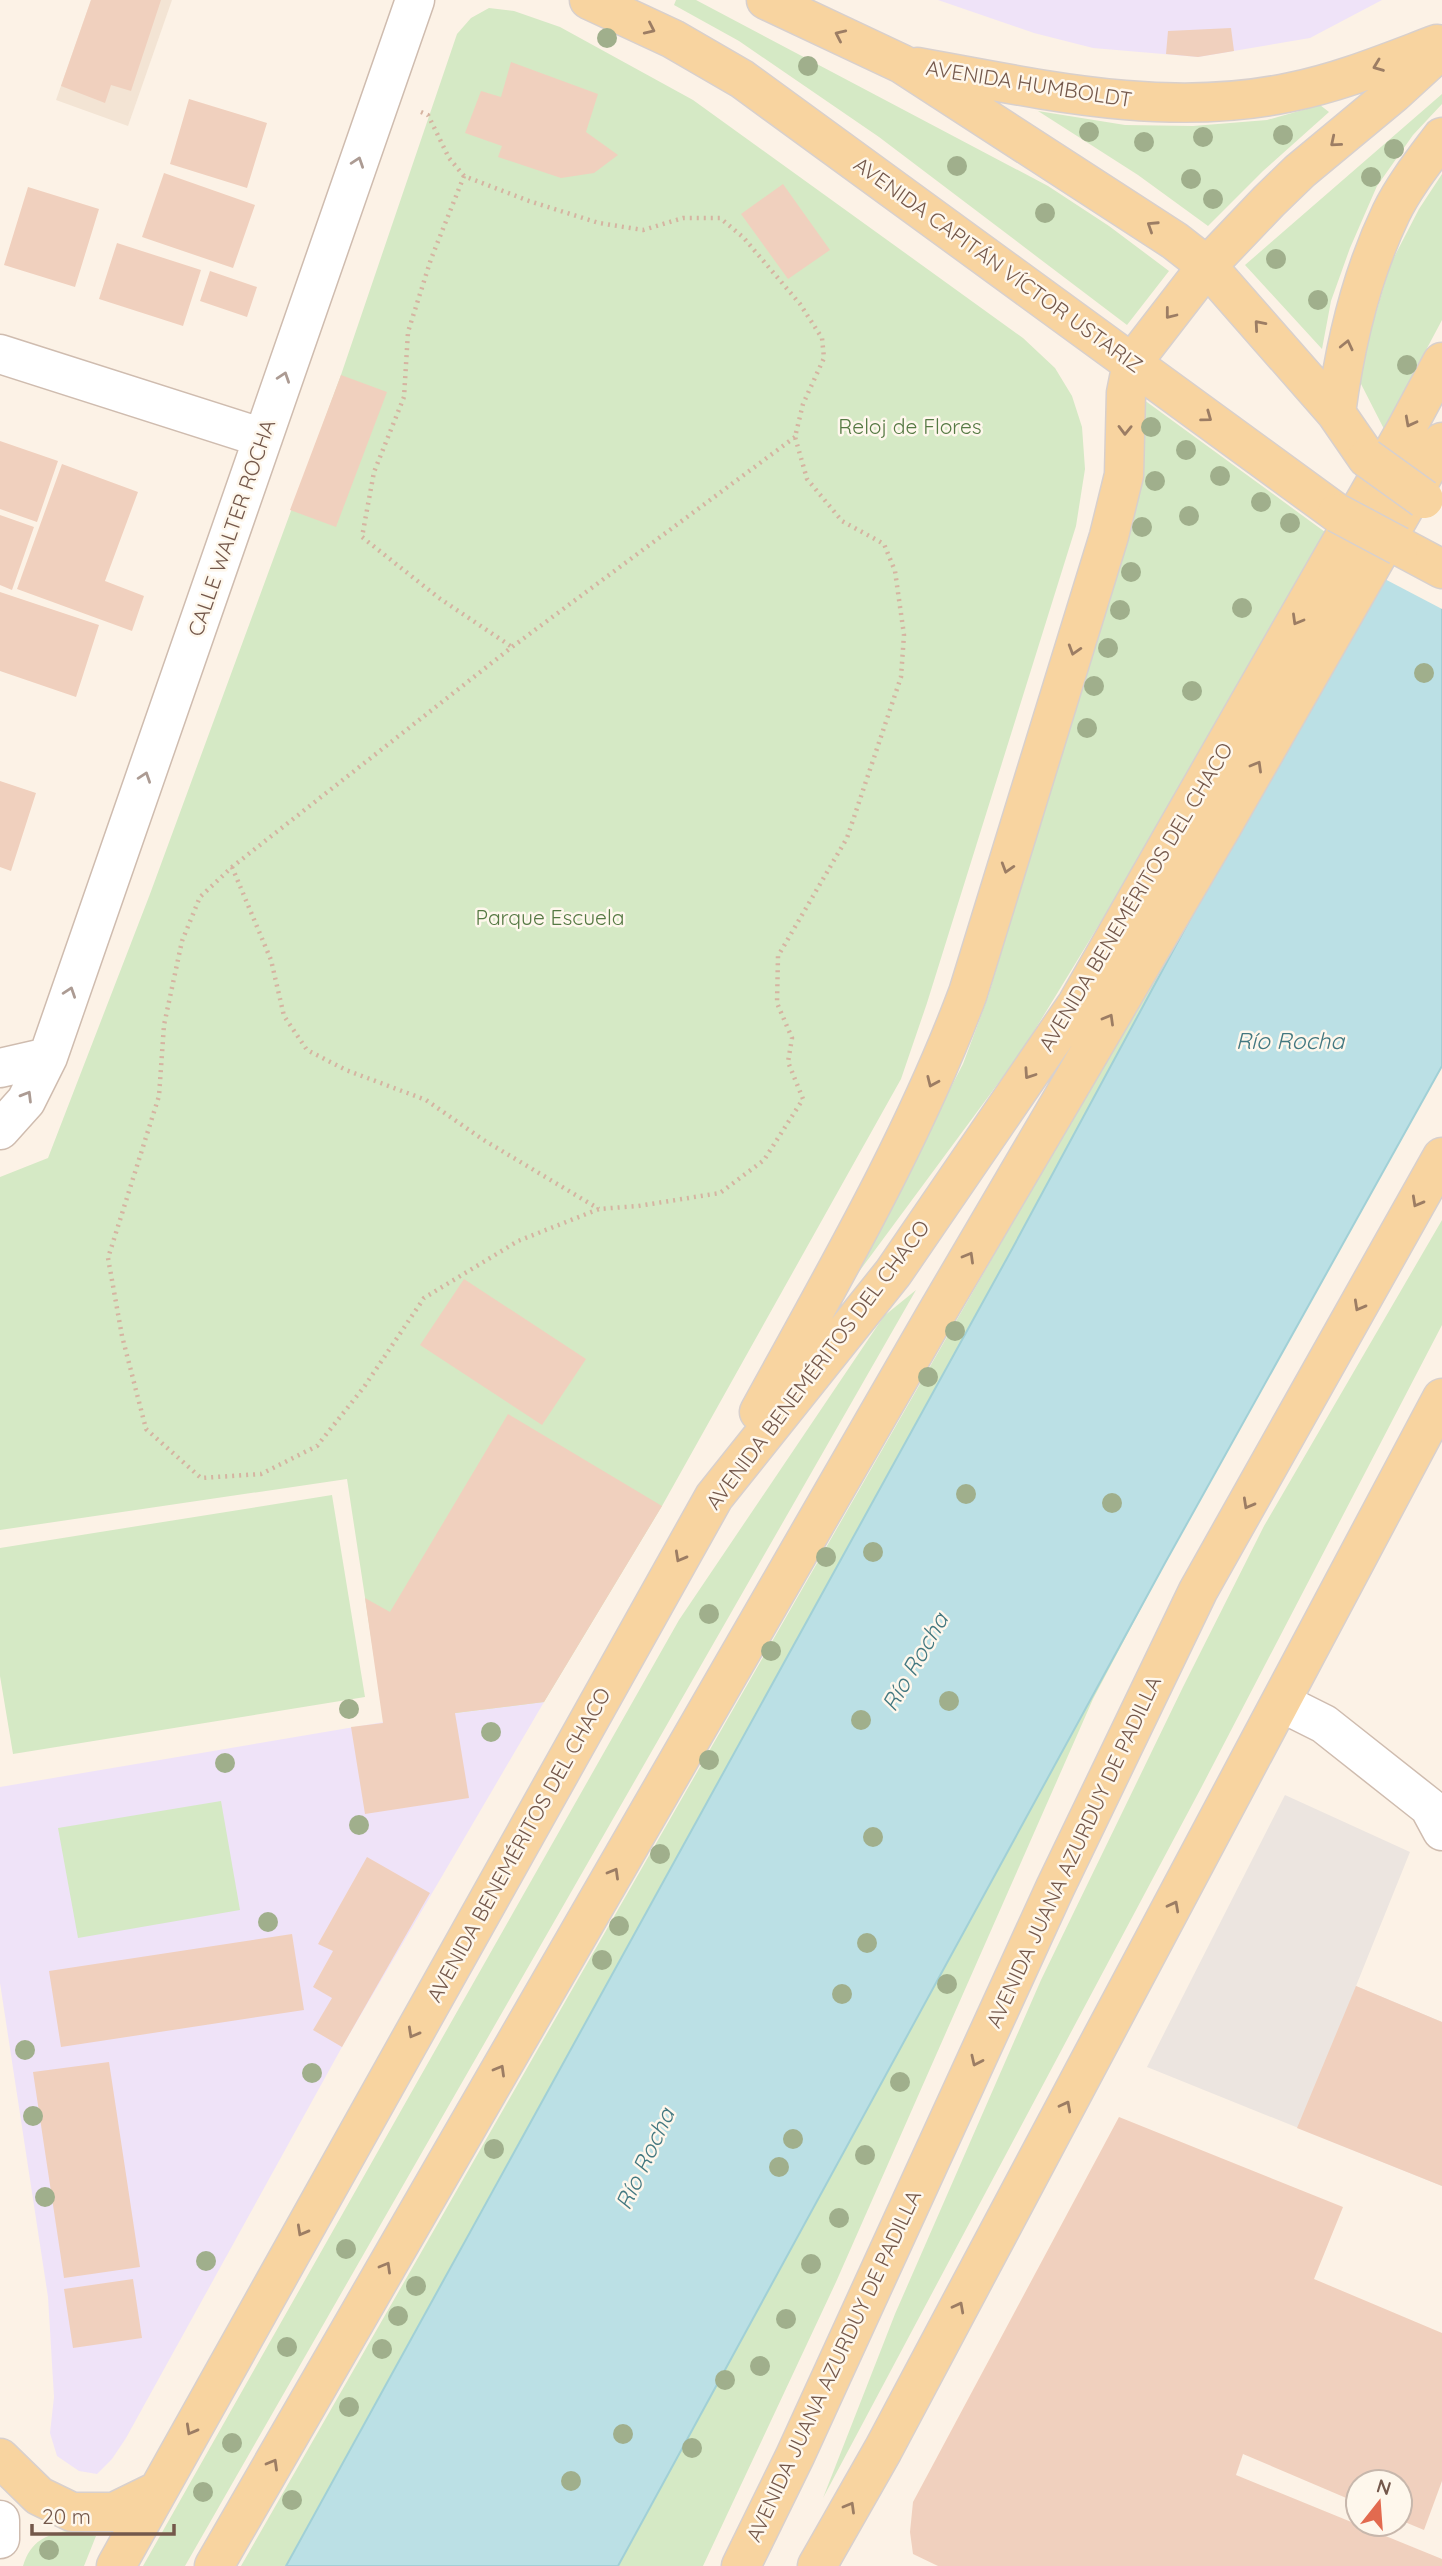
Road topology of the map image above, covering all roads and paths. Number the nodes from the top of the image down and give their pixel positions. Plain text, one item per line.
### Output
1 (415, 0) edge
2 (589, 0) edge
3 (765, 0) edge
4 (1442, 42) edge
5 (1442, 50) edge
6 (902, 64) junction
7 (381, 96) junction
8 (1442, 137) edge
9 (464, 176) junction
10 (1207, 266) junction
11 (0, 354) edge
12 (1442, 362) edge
13 (1132, 363) junction
14 (1336, 413) junction
15 (795, 437) junction
16 (263, 439) junction
17 (1442, 442) edge
18 (1433, 504) edge
19 (1442, 569) edge
20 (512, 647) junction
21 (232, 867) junction
22 (48, 1057) junction
23 (0, 1068) edge
24 (0, 1130) edge
25 (1442, 1157) edge
26 (599, 1209) junction
27 (1442, 1398) edge
28 (714, 1497) junction
29 (1282, 1703) junction
30 (1442, 1831) edge
31 (0, 2458) edge
32 (157, 2491) junction
33 (0, 2520) edge
34 (0, 2539) edge
35 (116, 2566) edge
36 (214, 2566) edge
37 (741, 2566) edge
38 (817, 2566) edge

1 - 7 street, CALLE WALTER ROCHA
2 -> 13 main road, AVENIDA CAPITÁN VÍCTOR USTARIZ
6 -> 3 main road
4 -> 6 main road, AVENIDA HUMBOLDT
5 -> 10 main road
10 -> 6 main road
7 - 9 path
16 -> 7 street, CALLE WALTER ROCHA
14 -> 8 main road
9 - 15 path
9 - 20 path
10 -> 13 main road
14 -> 10 main road
11 - 16 street
12 -> 28 main road, AVENIDA BENEMÉRITOS DEL CHACO
13 -> 19 main road, AVENIDA CAPITÁN VÍCTOR USTARIZ, bridge
13 -> 28 main road
14 - 18 main road, bridge
15 - 20 path
15 - 26 path
22 -> 16 street, CALLE WALTER ROCHA
36 -> 17 main road, AVENIDA BENEMÉRITOS DEL CHACO
20 - 21 path
21 - 26 path
21 - 26 path
22 - 23 street
24 -> 22 street, CALLE WALTER ROCHA
25 -> 37 main road, AVENIDA JUANA AZURDUY DE PADILLA
27 - 29 main road
28 -> 32 main road, AVENIDA BENEMÉRITOS DEL CHACO
29 - 30 street
38 -> 29 main road
31 - 32 main road
32 - 35 main road, AVENIDA BENEMÉRITOS DEL CHACO
33 - 34 street

